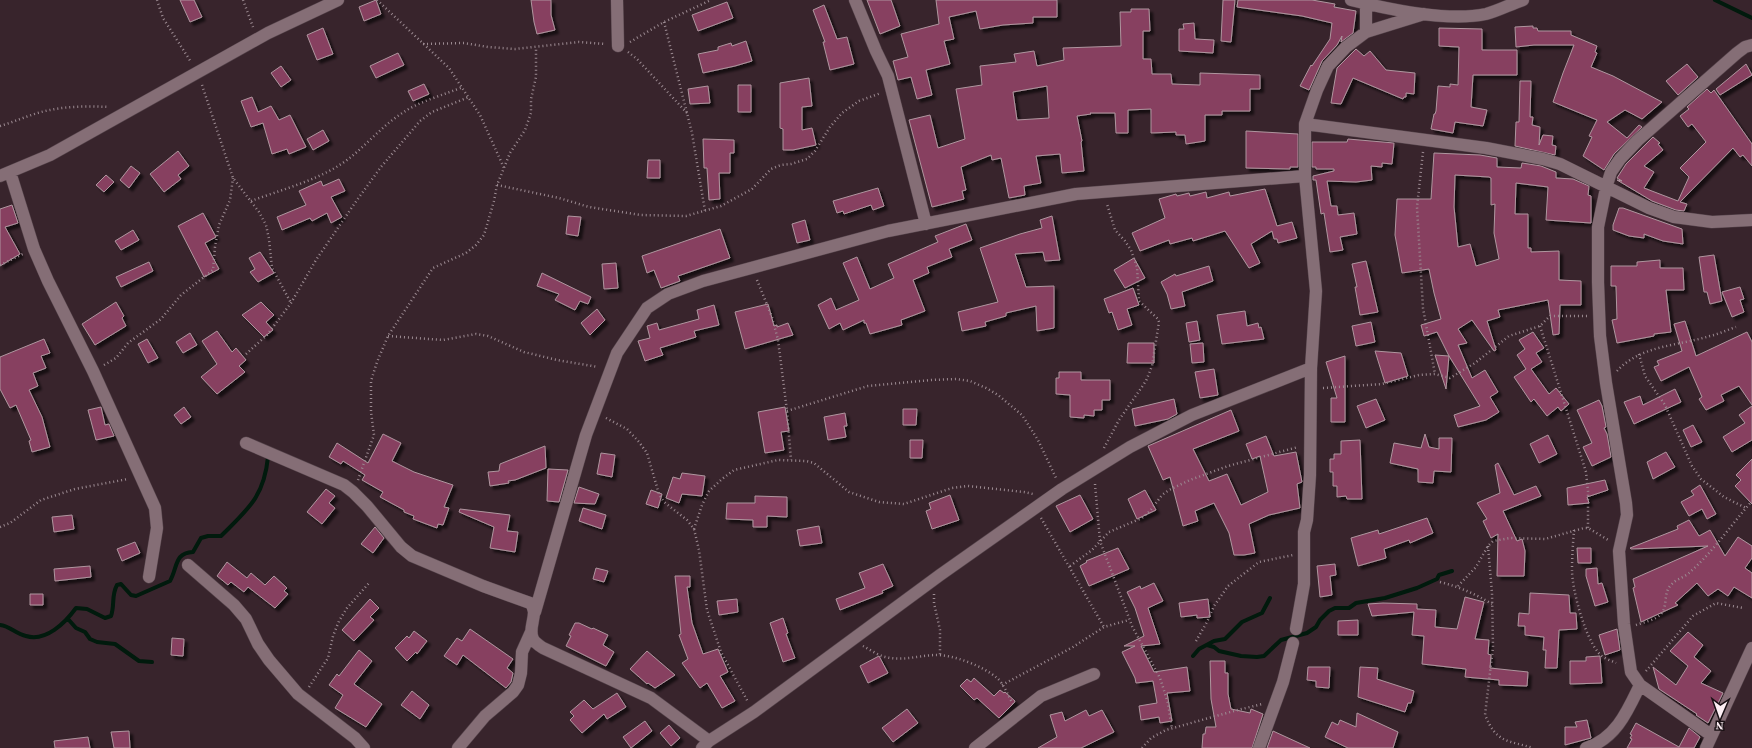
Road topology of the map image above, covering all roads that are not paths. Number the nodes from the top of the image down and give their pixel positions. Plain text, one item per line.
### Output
1 (338, 0) edge
2 (617, 0) edge
3 (855, 0) edge
4 (1351, 0) edge
5 (1523, 0) edge
6 (1366, 4) junction
7 (1424, 14) junction
8 (1366, 32) junction
9 (1752, 45) edge
10 (619, 46) road end
11 (1305, 124) junction
12 (5, 174) edge
13 (1304, 176) junction
14 (1606, 188) junction
15 (1752, 220) edge
16 (926, 224) junction
17 (1311, 368) junction
18 (246, 443) dead end
19 (188, 565) dead end
20 (149, 577) dead end
21 (535, 612) junction
22 (1296, 629) dead end
23 (531, 632) junction
24 (1293, 644) dead end
25 (1752, 648) edge
26 (1094, 674) dead end
27 (1639, 682) junction
28 (1711, 735) junction
29 (706, 744) edge
30 (364, 748) edge
31 (458, 748) edge
32 (976, 748) edge
33 (1259, 748) edge
34 (1586, 748) edge
35 (1706, 748) edge

1 - 12 street
2 - 10 street
3 - 16 street
4 - 6 street
5 - 7 street
6 - 7 street
6 - 8 street
7 - 8 street
8 - 11 street
9 - 14 street
11 - 13 street
11 - 14 street
12 - 20 street
13 - 16 street
13 - 17 street
14 - 15 street
14 - 27 street
16 - 21 street
17 - 22 street
17 - 29 street
18 - 21 street
19 - 30 street
21 - 23 street
23 - 29 street
23 - 31 street
24 - 33 street
25 - 28 street
26 - 32 street
27 - 28 street
27 - 34 street
28 - 35 street

